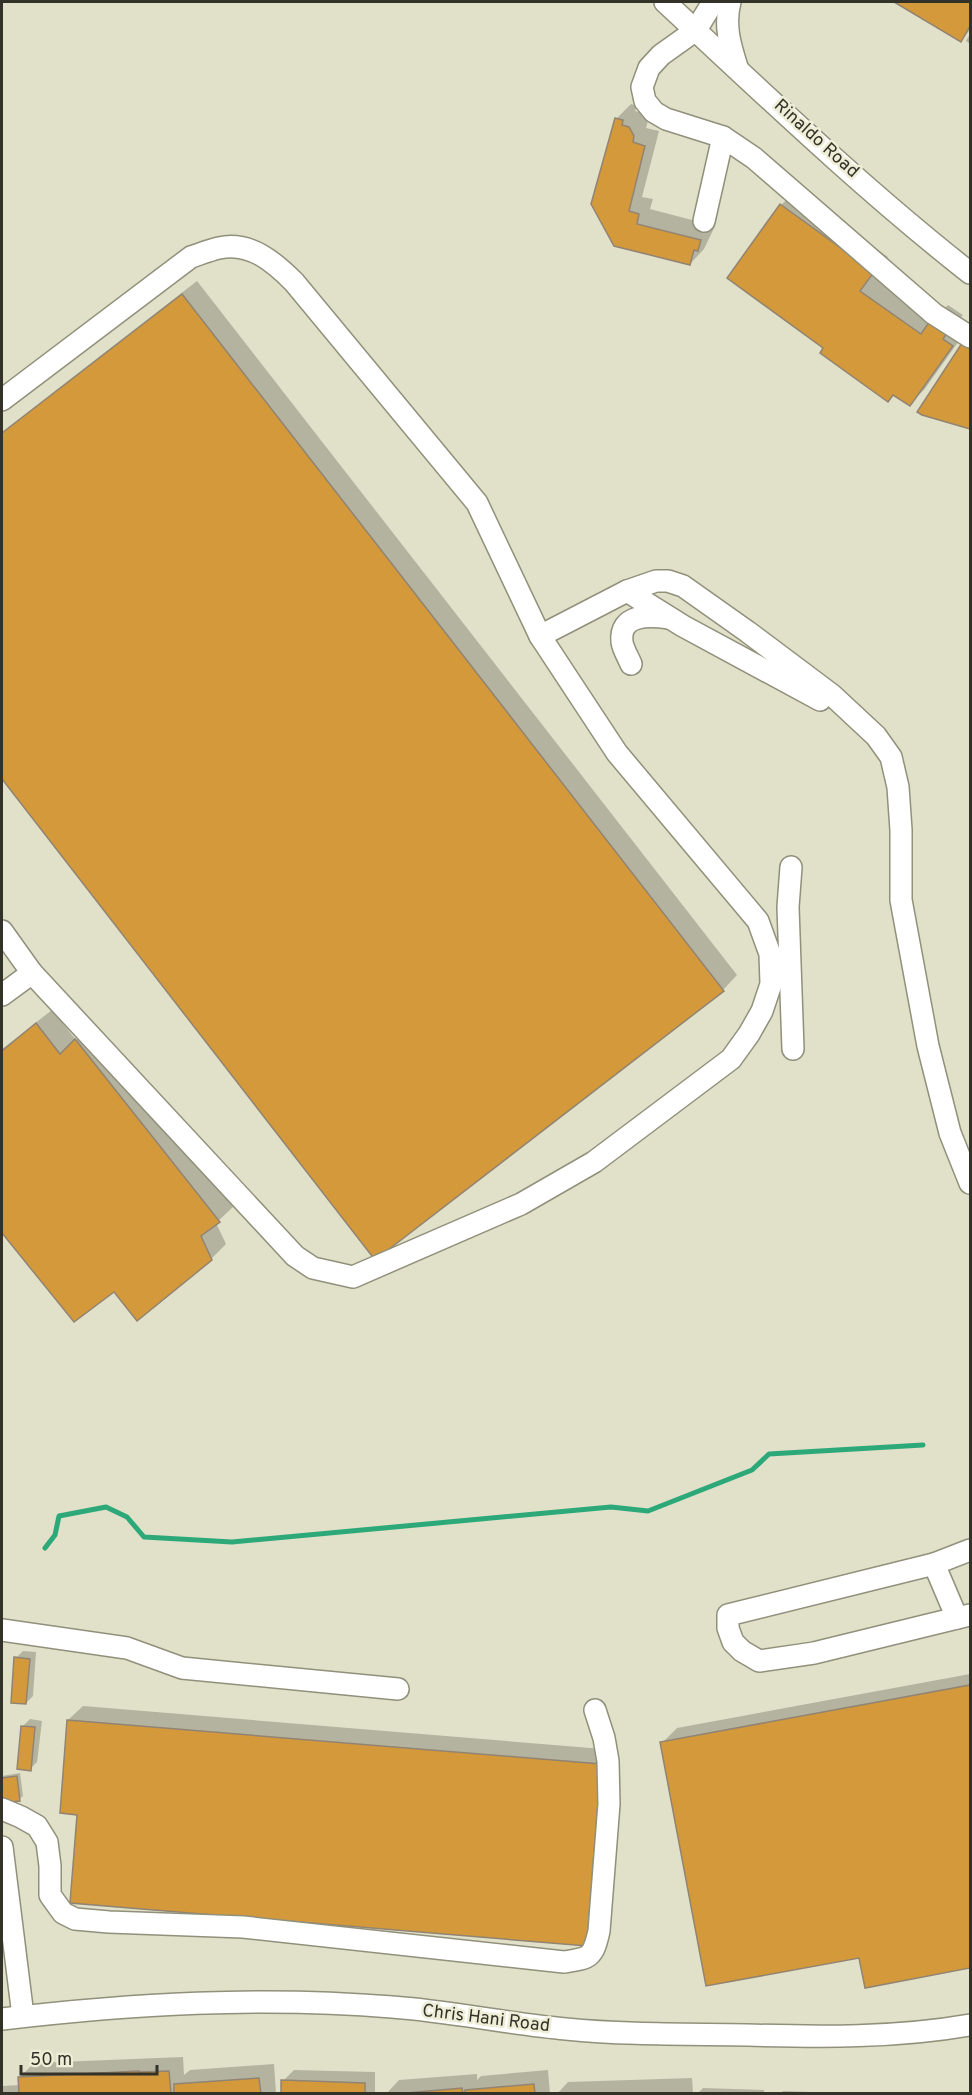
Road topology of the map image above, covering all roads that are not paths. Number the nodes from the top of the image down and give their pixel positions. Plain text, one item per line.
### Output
1 (665, 2) edge
2 (713, 2) edge
3 (730, 2) edge
4 (696, 30) junction
5 (737, 67) junction
6 (723, 137) junction
7 (704, 221) dead end
8 (970, 273) edge
9 (970, 337) edge
10 (2, 400) edge
11 (627, 591) junction
12 (669, 618) junction
13 (540, 636) junction
14 (632, 664) dead end
15 (865, 725) junction
16 (791, 867) dead end
17 (2, 931) edge
18 (32, 973) junction
19 (2, 995) edge
20 (793, 1049) dead end
21 (970, 1183) edge
22 (970, 1550) edge
23 (934, 1564) junction
24 (964, 1617) edge
25 (2, 1630) edge
26 (398, 1689) dead end
27 (595, 1710) dead end
28 (2, 1809) edge
29 (2, 1847) edge
30 (23, 2016) junction
31 (2, 2019) edge
32 (970, 2025) edge

1 - 4 street, Rinaldo Road
2 - 4 street
3 - 5 street
4 - 5 street, Rinaldo Road
4 - 6 street
5 - 8 street, Rinaldo Road
6 - 7 street
6 - 9 street
10 - 13 street
11 - 12 street
11 - 13 street
11 - 15 street
12 - 14 street
12 - 15 street
13 - 18 street
15 - 21 street
16 - 20 street
17 - 18 street
18 - 19 street
22 - 23 street
23 - 24 street
23 - 24 street
25 - 26 street
27 - 28 street
29 - 30 street
30 - 31 street, Chris Hani Road
30 - 32 street, Chris Hani Road

